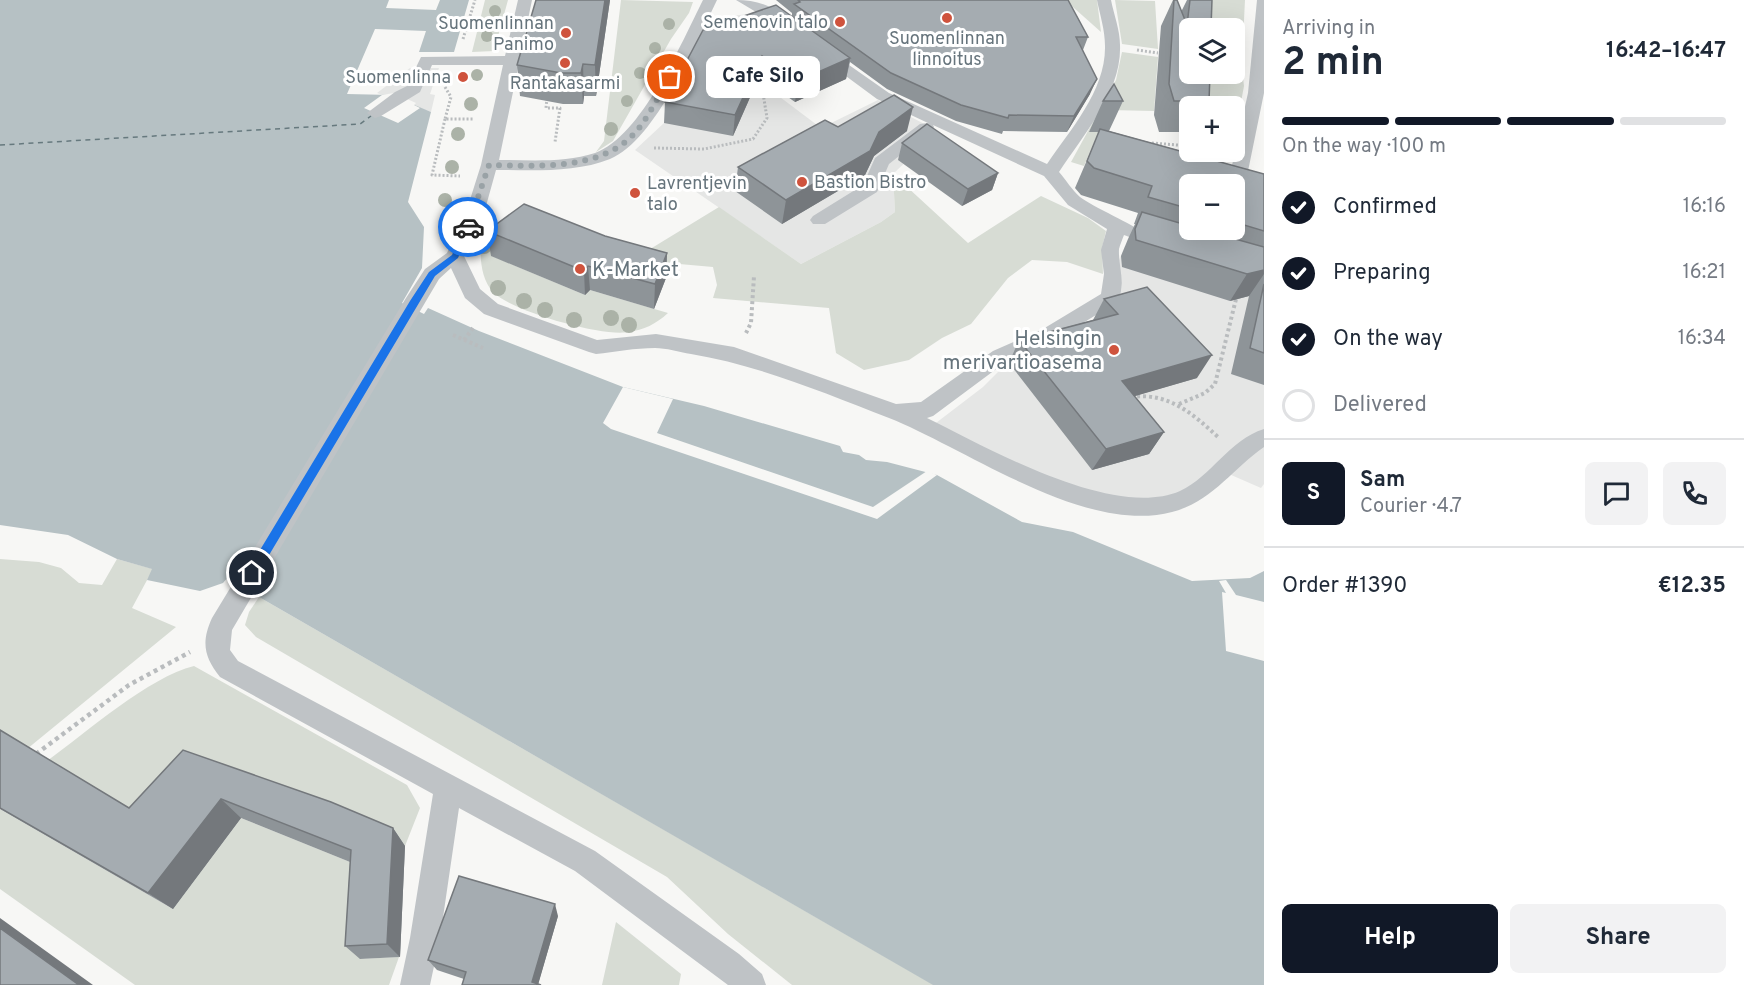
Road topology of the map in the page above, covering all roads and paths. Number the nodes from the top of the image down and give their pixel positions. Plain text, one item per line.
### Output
1 (476, 0) edge
2 (525, 0) edge
3 (710, 0) edge
4 (743, 0) edge
5 (1104, 0) edge
6 (1264, 0) edge
7 (457, 60) junction
8 (511, 61) junction
9 (753, 78) edge
10 (444, 87) dead end
11 (548, 94) edge
12 (1260, 94) edge
13 (381, 115) dead end
14 (446, 119) junction
15 (499, 120) junction
16 (934, 121) junction
17 (624, 142) junction
18 (1152, 143) edge
19 (1179, 145) edge
20 (552, 164) junction
21 (487, 170) junction
22 (1050, 172) junction
23 (1264, 187) edge
24 (819, 220) dead end
25 (1117, 227) junction
26 (1149, 237) edge
27 (455, 256) junction
28 (754, 276) dead end
29 (1239, 288) edge
30 (476, 325) dead end
31 (453, 335) dead end
32 (464, 340) junction
33 (483, 348) dead end
34 (734, 354) junction
35 (1129, 397) edge
36 (1178, 404) junction
37 (895, 412) junction
38 (1196, 418) dead end
39 (1264, 437) edge
40 (215, 641) junction
41 (36, 754) edge
42 (448, 787) junction
43 (734, 978) edge
44 (415, 985) edge

1 - 7 path
2 - 8 lane
3 - 17 lane
4 - 16 lane
5 - 22 lane
6 - 12 lane
7 - 8 lane
7 - 13 lane
8 - 15 lane
9 - 17 path
10 - 14 path
11 - 20 path
12 - 23 lane
14 - 15 path
14 - 21 path
15 - 21 lane
16 - 22 lane
16 - 24 lane
17 - 20 lane
18 - 19 path
20 - 21 lane
21 - 27 lane
22 - 25 lane
25 - 26 lane
25 - 37 lane
27 - 34 lane
27 - 40 lane
28 - 34 path
29 - 36 path
30 - 32 path
31 - 32 path
32 - 33 path
34 - 37 lane
35 - 36 path
36 - 38 path
37 - 39 lane
40 - 41 path
40 - 42 lane
42 - 43 lane
42 - 44 lane

